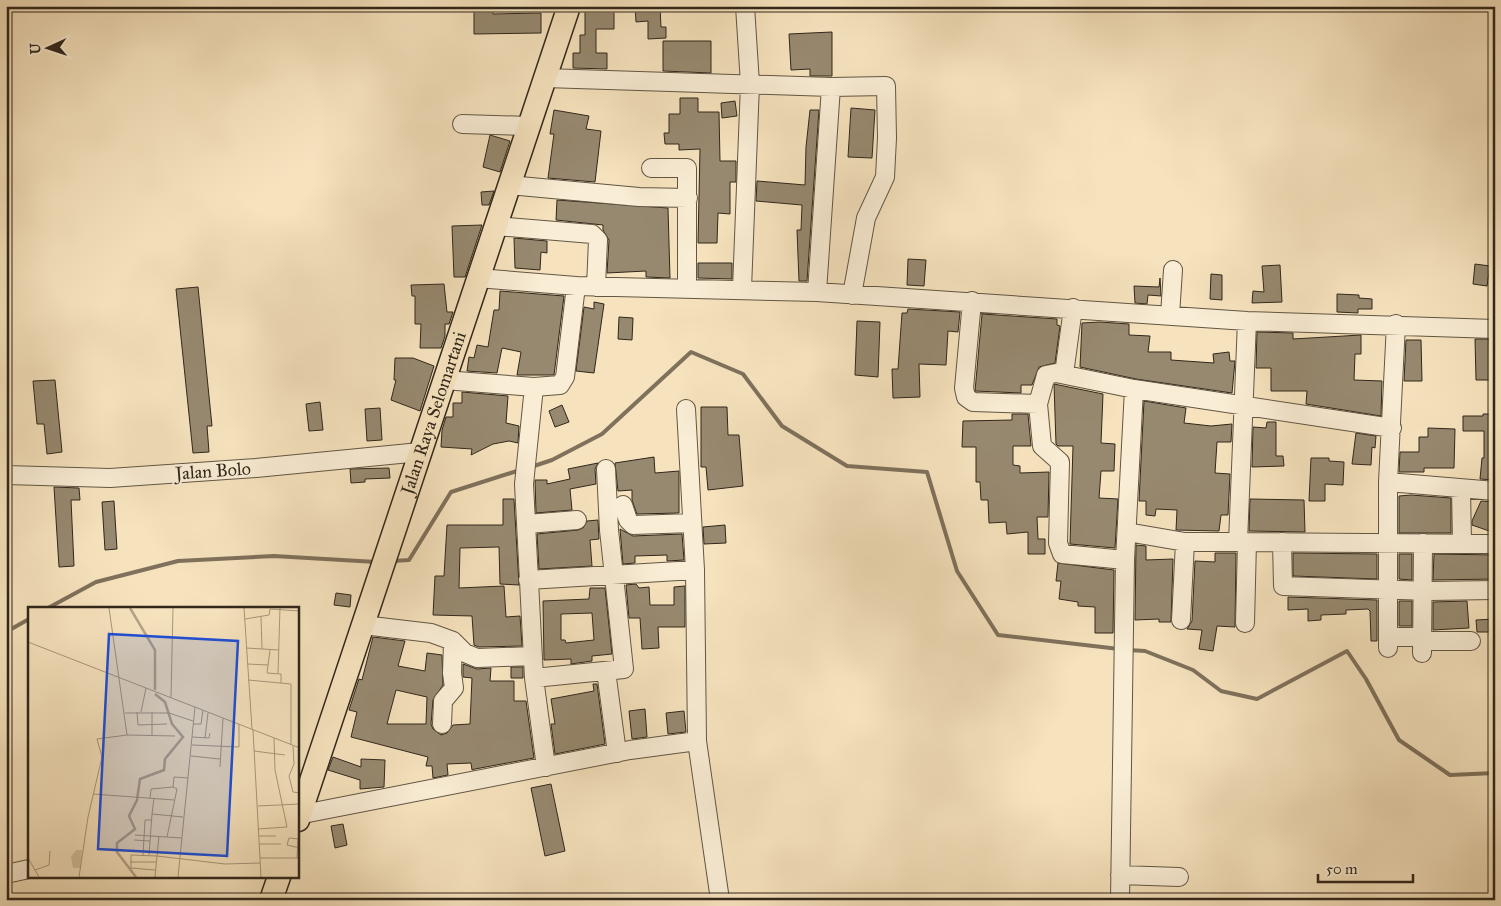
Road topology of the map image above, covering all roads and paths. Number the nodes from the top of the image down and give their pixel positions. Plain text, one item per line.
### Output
1 (569, 6) edge
2 (745, 6) edge
3 (545, 78) junction
4 (750, 84) junction
5 (831, 87) junction
6 (462, 124) dead end
7 (529, 126) junction
8 (651, 168) dead end
9 (509, 184) junction
10 (688, 198) junction
11 (495, 226) junction
12 (1173, 270) dead end
13 (478, 278) junction
14 (576, 286) junction
15 (596, 287) junction
16 (687, 289) junction
17 (742, 289) junction
18 (817, 292) junction
19 (852, 295) junction
20 (972, 301) junction
21 (1073, 308) junction
22 (1170, 315) junction
23 (1247, 321) junction
24 (1396, 324) junction
25 (1495, 329) edge
26 (1064, 374) junction
27 (444, 380) junction
28 (534, 387) junction
29 (1134, 389) junction
30 (1038, 404) junction
31 (1244, 406) junction
32 (686, 409) dead end
33 (1392, 428) junction
34 (420, 452) junction
35 (606, 469) dead end
36 (6, 475) edge
37 (1388, 482) junction
38 (1461, 489) junction
39 (1495, 491) edge
40 (623, 505) dead end
41 (576, 520) dead end
42 (692, 523) junction
43 (527, 524) junction
44 (1127, 532) junction
45 (1389, 541) junction
46 (1185, 542) junction
47 (1242, 542) junction
48 (1282, 542) junction
49 (1423, 543) junction
50 (1462, 543) junction
51 (1495, 544) edge
52 (1125, 560) junction
53 (695, 570) junction
54 (614, 574) junction
55 (528, 580) junction
56 (1388, 589) junction
57 (1422, 590) junction
58 (1495, 590) edge
59 (1182, 620) dead end
60 (1245, 623) dead end
61 (363, 625) junction
62 (454, 641) junction
63 (1471, 641) dead end
64 (1422, 644) junction
65 (533, 656) junction
66 (606, 671) junction
67 (534, 678) junction
68 (442, 724) dead end
69 (696, 741) junction
70 (617, 753) junction
71 (546, 767) junction
72 (299, 813) edge
73 (299, 816) edge
74 (28, 869) edge
75 (6, 874) edge
76 (1120, 875) junction
77 (1179, 877) dead end
78 (278, 878) edge
79 (271, 900) edge
80 (720, 900) edge
81 (1120, 900) edge

1 - 3 main road, Jalan Raya Selomartani
2 - 4 street
3 - 4 street
3 - 7 main road, Jalan Raya Selomartani
4 - 5 street
4 - 17 street
5 - 18 street
5 - 19 street
6 - 7 street
7 - 9 main road, Jalan Raya Selomartani
8 - 10 street
9 - 10 street
9 - 11 main road, Jalan Raya Selomartani
10 - 16 street
11 - 13 main road, Jalan Raya Selomartani
11 - 15 street
12 - 22 street
13 - 14 street
13 - 27 main road, Jalan Raya Selomartani
14 - 15 street
14 - 28 street
15 - 16 street
16 - 17 street
17 - 18 street
18 - 19 street
19 - 20 street
20 - 21 street
20 - 30 street
21 - 22 street
21 - 26 street
22 - 23 street
23 - 24 street
23 - 31 street
24 - 25 street
24 - 33 street
26 - 29 street
26 - 30 street
27 - 28 street
27 - 34 main road, Jalan Raya Selomartani
28 - 43 street
29 - 31 street
29 - 44 street
30 - 52 street
31 - 33 street
31 - 47 street
32 - 42 street
33 - 37 street
34 - 36 street, Jalan Bolo
34 - 61 main road, Jalan Raya Selomartani
35 - 54 street
37 - 38 street
37 - 45 street
38 - 39 street
38 - 50 street
40 - 42 street
41 - 43 street
42 - 53 street
43 - 55 street
44 - 46 street
44 - 52 street
45 - 48 street
45 - 49 street
45 - 56 street
46 - 47 street
46 - 59 street
47 - 48 street
47 - 60 street
48 - 56 street
49 - 50 street
49 - 57 street
50 - 51 street
52 - 76 street
53 - 54 street
53 - 69 street
54 - 55 street
54 - 66 street
55 - 65 street
56 - 57 street
56 - 64 street
57 - 58 street
57 - 64 street
61 - 62 street
61 - 72 main road, Jalan Raya Selomartani
62 - 65 street
62 - 68 street
63 - 64 street
65 - 67 street
66 - 67 street
66 - 70 street
67 - 71 street
69 - 70 street
69 - 80 street
70 - 71 street
71 - 73 street
74 - 75 street
76 - 77 street
76 - 81 street
78 - 79 main road

